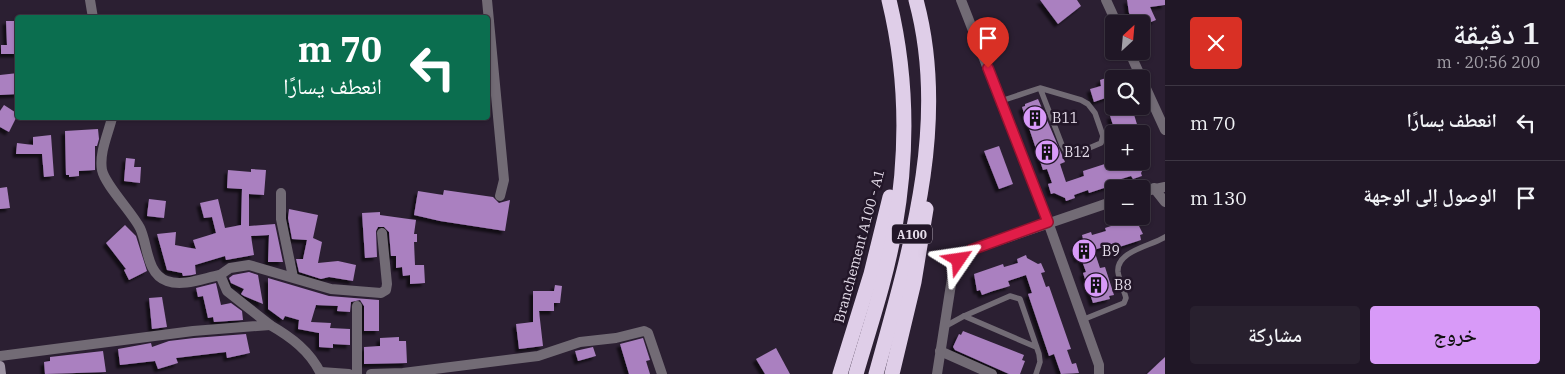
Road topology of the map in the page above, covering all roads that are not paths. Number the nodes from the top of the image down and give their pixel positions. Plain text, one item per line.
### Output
1 (90, 0) edge
2 (487, 0) edge
3 (890, 0) edge
4 (916, 0) edge
5 (961, 0) edge
6 (1106, 0) edge
7 (92, 15) edge
8 (488, 15) edge
9 (1113, 15) edge
10 (490, 32) edge
11 (1133, 60) edge
12 (1040, 88) junction
13 (929, 91) junction
14 (1001, 101) junction
15 (111, 120) edge
16 (905, 124) junction
17 (1165, 130) edge
18 (1165, 187) edge
19 (1154, 188) junction
20 (1150, 189) edge
21 (281, 193) dead end
22 (500, 196) dead end
23 (1165, 202) edge
24 (1105, 204) edge
25 (1048, 222) junction
26 (382, 233) dead end
27 (1165, 237) edge
28 (220, 275) junction
29 (293, 277) junction
30 (357, 306) dead end
31 (964, 316) junction
32 (1082, 320) junction
33 (270, 325) junction
34 (944, 327) junction
35 (1036, 347) junction
36 (940, 351) junction
37 (0, 356) edge
38 (0, 366) edge
39 (321, 373) edge
40 (1, 374) edge
41 (348, 374) edge
42 (357, 374) edge
43 (371, 374) edge
44 (662, 374) edge
45 (840, 374) edge
46 (856, 374) edge
47 (876, 374) edge
48 (892, 374) edge
49 (937, 374) edge
50 (992, 374) edge
51 (1036, 374) edge
52 (1098, 374) edge

1 - 7 street
2 - 8 street
3 - 16 highway, A100 / A100
4 - 13 highway, A100 / A100
5 - 14 street
6 - 9 street
10 - 22 street
11 - 17 street
12 - 12 lane
12 - 14 lane
13 - 47 highway, A100 / A100
13 - 48 highway
14 - 25 street
15 - 28 street
16 - 45 highway, Branchement A100 - A1
16 - 46 highway, A100 / A100
18 - 19 street
19 - 20 street
19 - 23 street
21 - 29 street
24 - 25 street
25 - 32 street
25 - 34 street
26 - 29 street
27 - 32 lane
28 - 29 street
28 - 33 street
30 - 42 street
31 - 34 lane
31 - 35 lane
31 - 35 lane
32 - 52 street
33 - 37 street
33 - 39 street
34 - 36 street
35 - 51 lane
36 - 49 street
36 - 50 street
38 - 40 street
39 - 41 street
43 - 44 street

